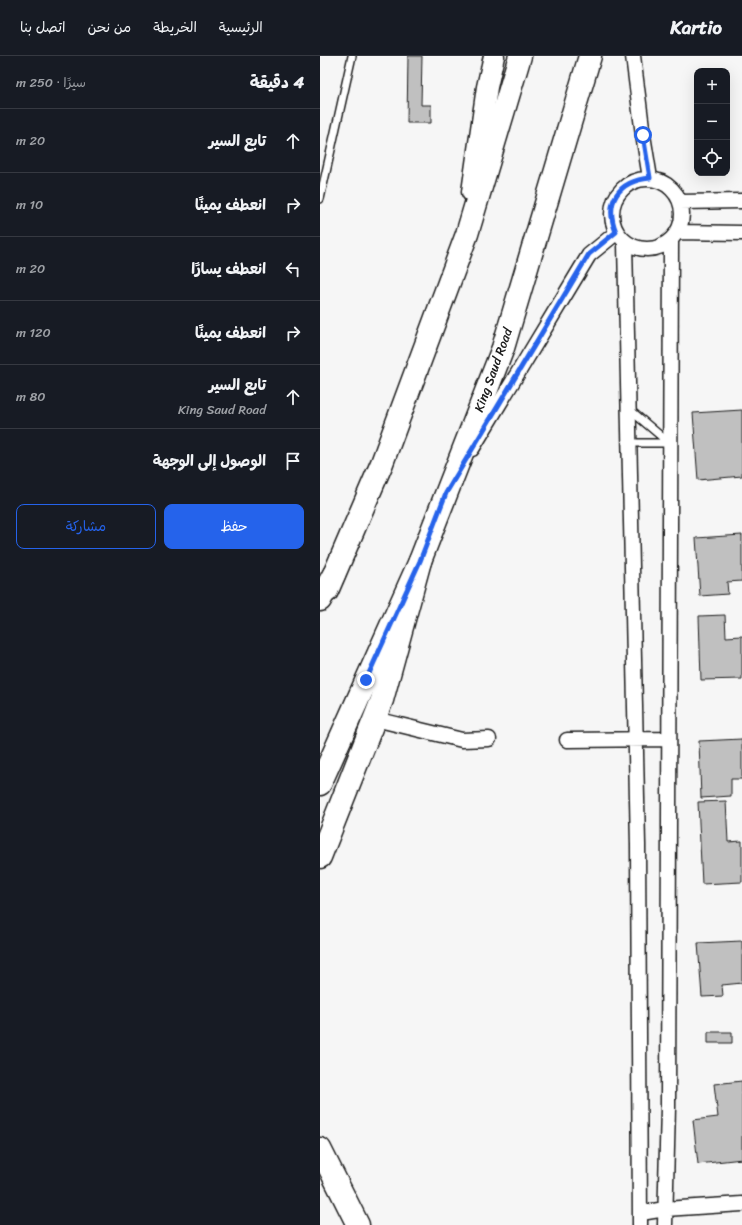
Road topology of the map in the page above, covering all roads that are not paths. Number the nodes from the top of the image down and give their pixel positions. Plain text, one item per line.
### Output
1 (352, 56) edge
2 (494, 56) edge
3 (520, 56) edge
4 (590, 56) edge
5 (633, 56) edge
6 (650, 178) junction
7 (320, 199) edge
8 (742, 201) edge
9 (680, 202) junction
10 (742, 233) edge
11 (467, 234) junction
12 (674, 236) junction
13 (621, 238) junction
14 (629, 409) junction
15 (630, 443) junction
16 (446, 493) junction
17 (420, 561) junction
18 (334, 574) junction
19 (320, 600) edge
20 (320, 606) edge
21 (375, 719) junction
22 (489, 739) dead end
23 (636, 739) junction
24 (669, 739) junction
25 (567, 740) dead end
26 (320, 784) edge
27 (320, 857) edge
28 (320, 1149) edge
29 (742, 1204) edge
30 (665, 1209) junction
31 (641, 1219) edge
32 (358, 1225) edge
33 (665, 1225) edge

1 - 7 lane
2 - 11 main road
3 - 11 main road
4 - 16 main road, King Saud Road
5 - 6 street
6 - 9 street
6 - 13 street
8 - 9 street
9 - 12 street
10 - 12 street
11 - 18 main road
12 - 13 street
12 - 24 street
13 - 14 street
13 - 16 street
14 - 15 street
14 - 15 lane
15 - 23 street
16 - 17 main road, King Saud Road
17 - 21 main road
17 - 26 main road, King Saud Road
18 - 19 main road
18 - 20 main road
21 - 22 street
21 - 27 main road
23 - 24 street
23 - 25 street
23 - 31 street
24 - 30 street
28 - 32 main road
29 - 30 street
30 - 31 street
30 - 33 street

